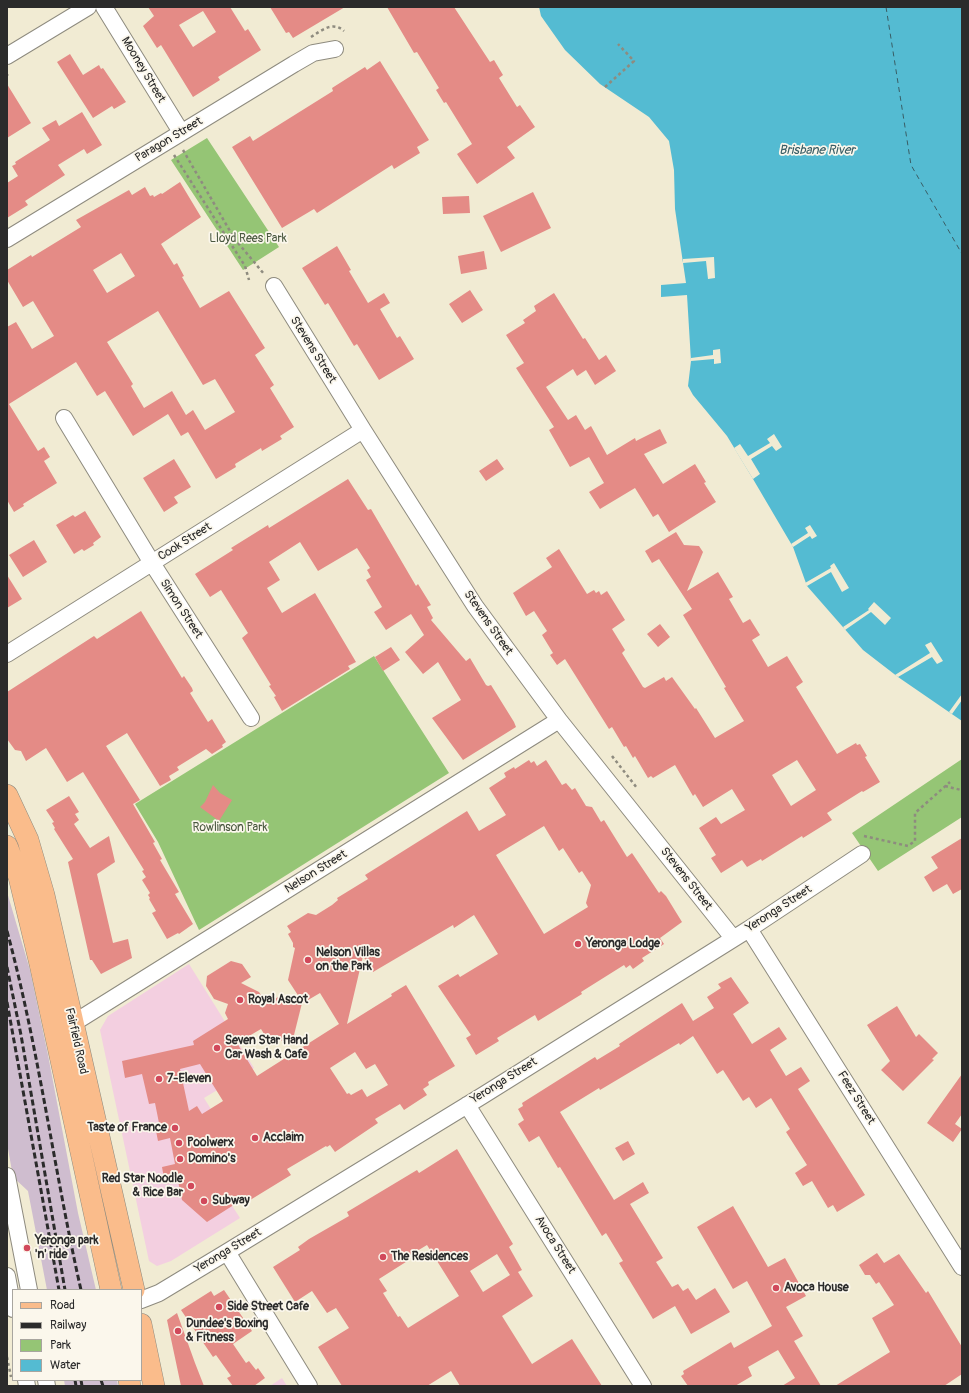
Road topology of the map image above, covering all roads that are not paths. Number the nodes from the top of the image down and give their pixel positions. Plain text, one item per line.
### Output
1 (88, 7) edge
2 (104, 7) edge
3 (335, 49) dead end
4 (7, 56) edge
5 (180, 138) junction
6 (7, 239) edge
7 (269, 280) road end
8 (64, 418) dead end
9 (363, 430) junction
10 (152, 563) junction
11 (7, 654) edge
12 (251, 718) dead end
13 (559, 720) junction
14 (7, 796) edge
15 (7, 846) edge
16 (862, 854) dead end
17 (749, 929) junction
18 (732, 938) junction
19 (72, 1024) junction
20 (467, 1105) junction
21 (7, 1176) edge
22 (227, 1252) junction
23 (962, 1267) edge
24 (7, 1276) edge
25 (29, 1289) edge
26 (111, 1289) edge
27 (134, 1289) edge
28 (142, 1300) edge
29 (12, 1304) edge
30 (142, 1329) edge
31 (154, 1386) edge
32 (309, 1386) edge
33 (643, 1386) edge

1 - 4 street
2 - 5 street, Mooney Street
3 - 5 street, Paragon Street
5 - 6 street, Paragon Street
7 - 9 street, Stevens Street
8 - 10 street, Simon Street
9 - 10 street, Cook Street
9 - 13 street, Stevens Street
10 - 11 street, Cook Street
10 - 12 street, Simon Street
13 - 18 street, Stevens Street
13 - 19 street, Nelson Street
14 - 19 main road, Fairfield Road
15 - 26 main road, Fairfield Road
16 - 17 street, Yeronga Street
17 - 18 street, Yeronga Street
17 - 23 street, Feez Street
18 - 20 street, Yeronga Street
19 - 27 main road, Fairfield Road
20 - 22 street, Yeronga Street
20 - 33 street, Avoca Street
21 - 25 street
22 - 28 street, Yeronga Street
22 - 32 street
24 - 29 street
30 - 31 main road

